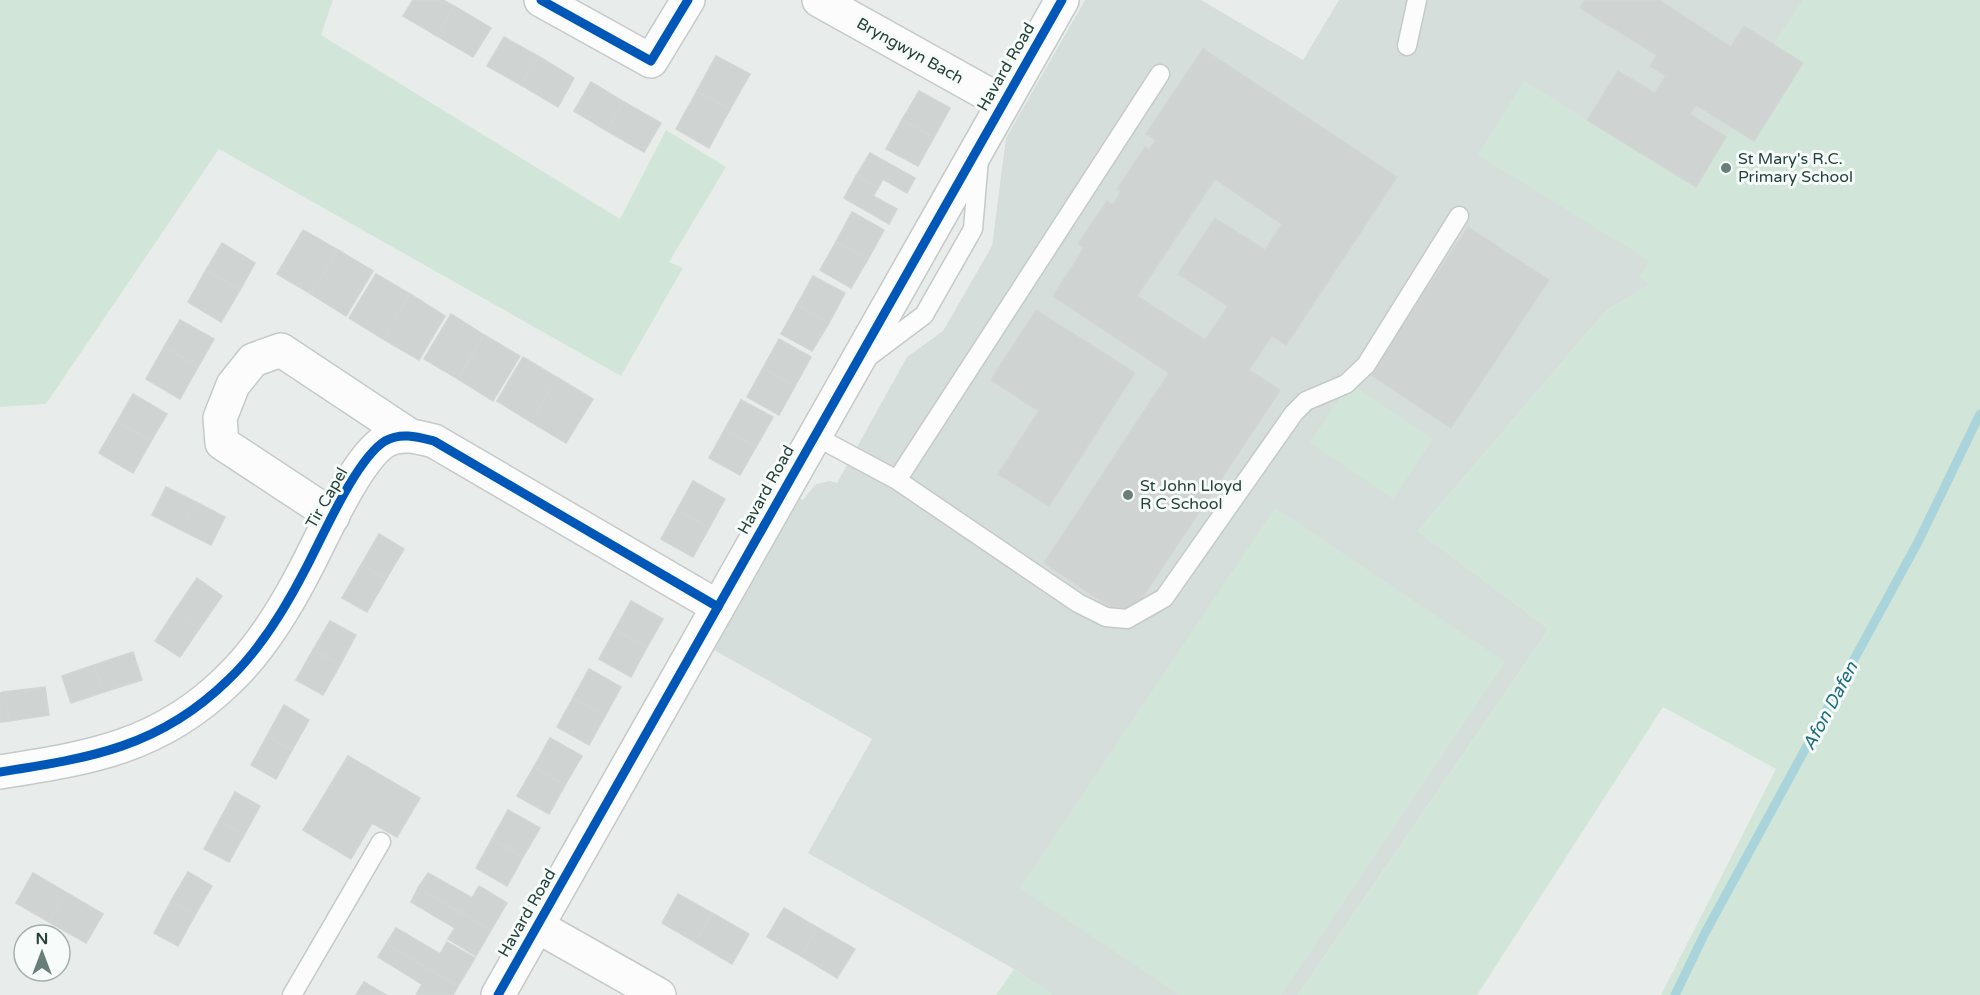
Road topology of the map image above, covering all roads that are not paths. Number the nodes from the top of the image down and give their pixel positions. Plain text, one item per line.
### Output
1 (541, 0) edge
2 (688, 0) edge
3 (819, 0) edge
4 (1062, 0) edge
5 (1417, 0) edge
6 (1407, 46) dead end
7 (1160, 74) dead end
8 (1002, 102) junction
9 (1459, 216) dead end
10 (409, 435) junction
11 (813, 435) junction
12 (897, 480) junction
13 (333, 516) junction
14 (718, 607) junction
15 (0, 772) edge
16 (381, 842) dead end
17 (537, 926) junction
18 (292, 995) edge
19 (498, 995) edge
20 (659, 995) edge

1 - 2 street
3 - 8 street, Bryngwyn Bach
4 - 8 street, Havard Road
5 - 6 lane
7 - 12 lane
8 - 11 street, Havard Road
9 - 12 lane
10 - 13 street, Tir Capel
10 - 13 street
10 - 14 street
11 - 12 lane
11 - 14 street, Havard Road
13 - 15 street, Tir Capel
14 - 17 street, Havard Road
16 - 18 lane
17 - 19 street, Havard Road
17 - 20 street

